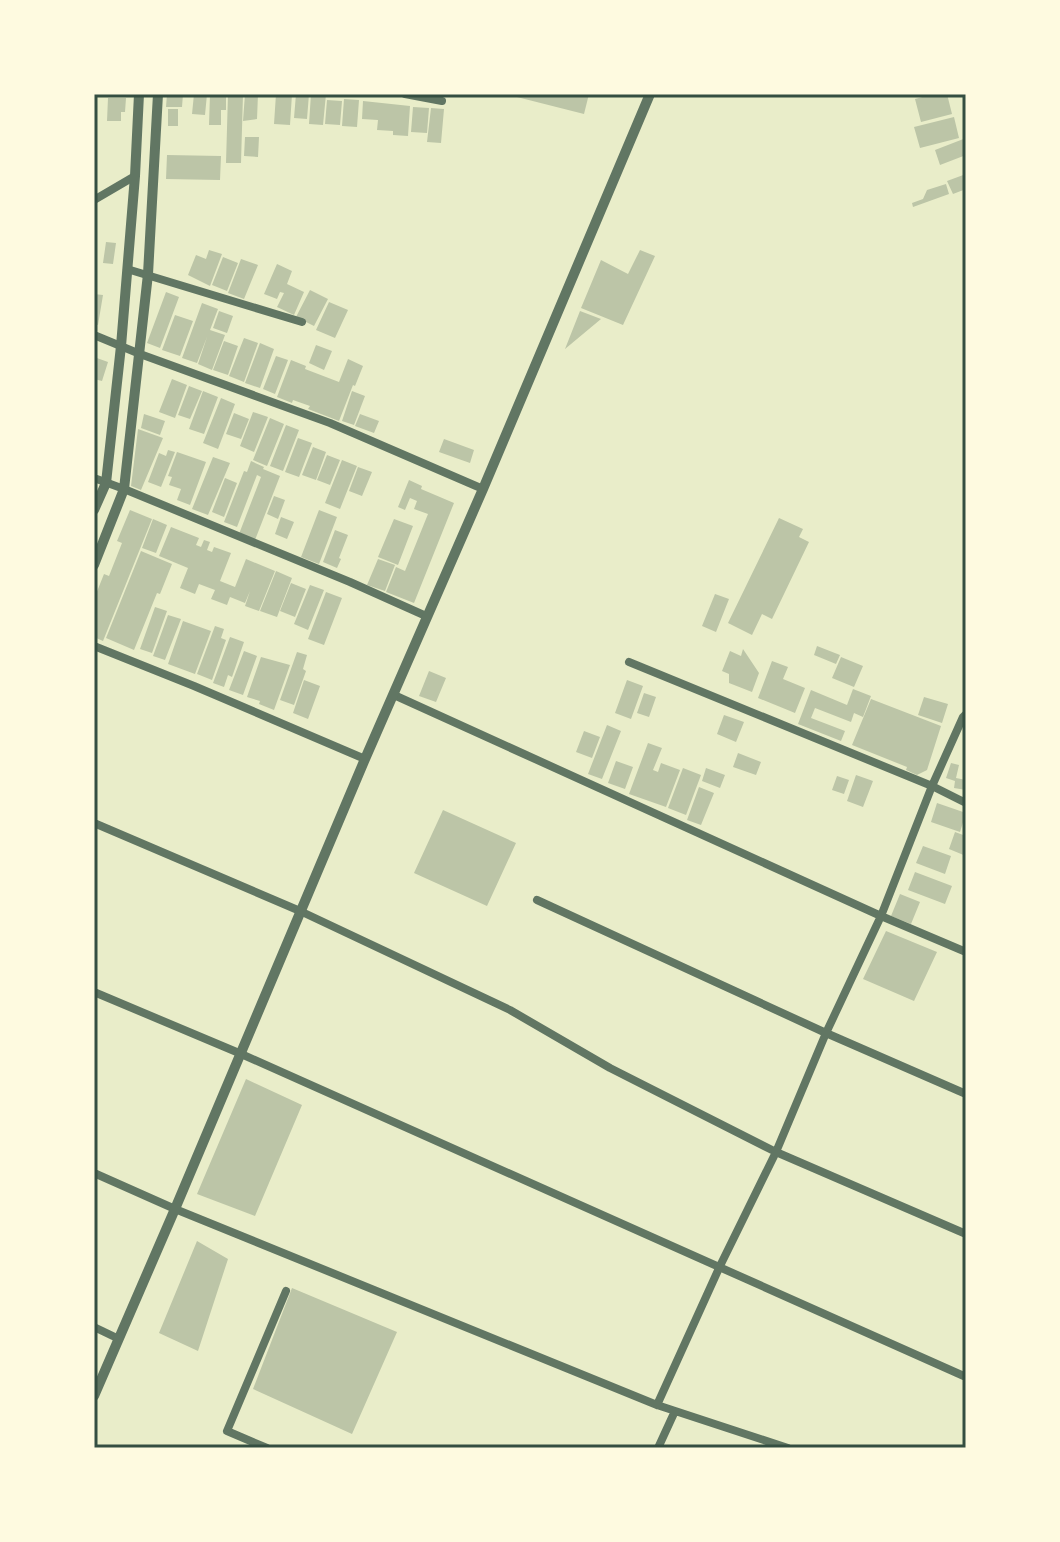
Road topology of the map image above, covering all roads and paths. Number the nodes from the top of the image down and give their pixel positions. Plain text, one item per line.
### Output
1 (139, 94) edge
2 (158, 94) edge
3 (405, 94) edge
4 (650, 94) edge
5 (442, 101) dead end
6 (135, 176) junction
7 (94, 200) edge
8 (131, 219) junction
9 (151, 222) junction
10 (127, 269) junction
11 (148, 274) junction
12 (302, 322) dead end
13 (94, 335) edge
14 (121, 346) junction
15 (140, 354) junction
16 (94, 478) edge
17 (106, 483) junction
18 (124, 489) junction
19 (483, 489) junction
20 (94, 510) edge
21 (94, 565) edge
22 (426, 616) junction
23 (94, 646) edge
24 (629, 662) dead end
25 (394, 695) junction
26 (966, 714) edge
27 (365, 759) junction
28 (932, 786) junction
29 (966, 803) edge
30 (94, 823) edge
31 (537, 900) dead end
32 (300, 911) junction
33 (881, 916) junction
34 (966, 952) edge
35 (94, 992) edge
36 (826, 1033) junction
37 (239, 1053) junction
38 (966, 1094) edge
39 (776, 1152) junction
40 (94, 1173) edge
41 (175, 1209) junction
42 (966, 1234) edge
43 (720, 1266) junction
44 (286, 1291) dead end
45 (94, 1327) edge
46 (119, 1339) junction
47 (966, 1377) edge
48 (94, 1396) edge
49 (657, 1405) junction
50 (675, 1411) junction
51 (267, 1448) edge
52 (658, 1448) edge
53 (788, 1448) edge

1 - 6 street
2 - 9 street
3 - 5 street
4 - 19 street
6 - 7 street
6 - 8 street
8 - 9 street
8 - 10 street
9 - 11 street
10 - 11 street
10 - 14 street
11 - 12 street
11 - 15 street
13 - 14 street
14 - 15 street
14 - 17 street
15 - 18 street
15 - 19 street
16 - 17 street
17 - 18 street
17 - 20 street
18 - 21 street
18 - 22 street
19 - 22 street
22 - 25 street
23 - 27 street
24 - 28 street
25 - 27 street
25 - 33 street
26 - 28 street
27 - 32 street
28 - 29 street
28 - 33 street
30 - 32 street
31 - 36 street
32 - 37 street
32 - 39 street
33 - 34 street
33 - 36 street
35 - 37 street
36 - 38 street
36 - 39 street
37 - 41 street
37 - 43 street
39 - 42 street
39 - 43 street
40 - 41 street
41 - 46 street
41 - 49 street
43 - 47 street
43 - 49 street
44 - 51 street
45 - 46 street
46 - 48 street
49 - 50 street
50 - 52 street
50 - 53 street

